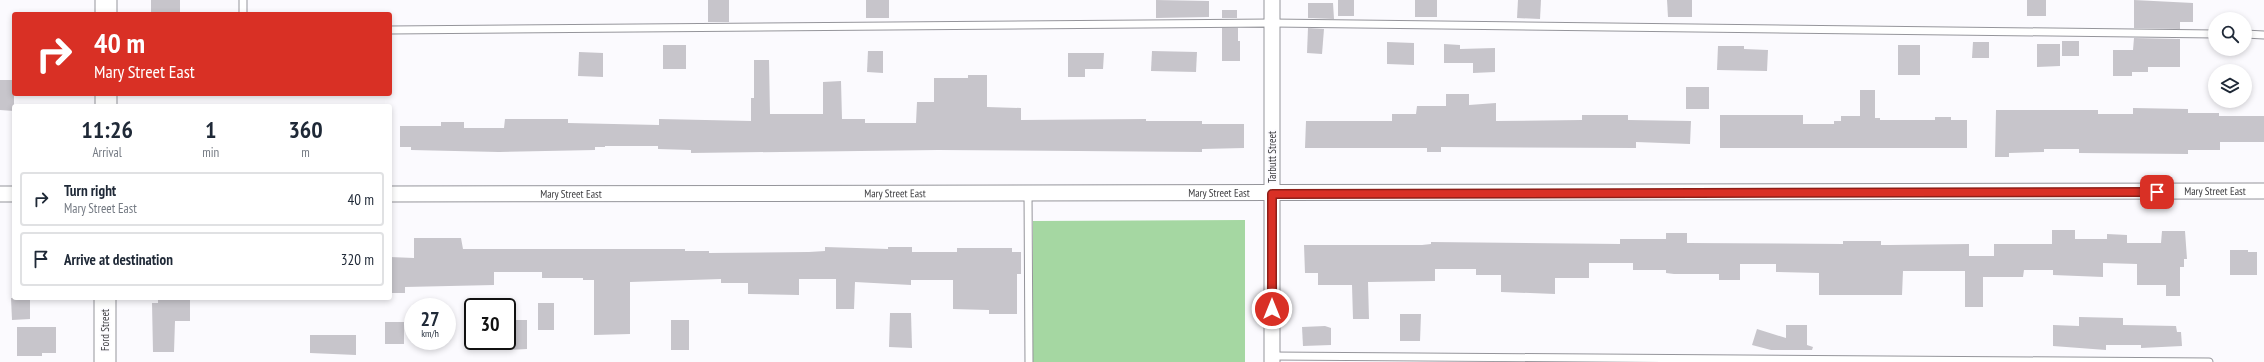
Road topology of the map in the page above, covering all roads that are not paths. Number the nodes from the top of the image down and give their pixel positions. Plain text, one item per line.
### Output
1 (106, 0) edge
2 (243, 0) edge
3 (1272, 0) edge
4 (106, 12) edge
5 (243, 12) edge
6 (1272, 23) junction
7 (392, 30) edge
8 (2208, 34) edge
9 (2252, 34) edge
10 (2264, 35) edge
11 (2264, 191) edge
12 (1028, 193) junction
13 (0, 194) edge
14 (12, 194) edge
15 (392, 194) edge
16 (1272, 194) junction
17 (105, 300) edge
18 (1272, 359) edge
19 (105, 362) edge
20 (1029, 362) edge
21 (2209, 362) edge

1 - 4 main road
2 - 5 lane
3 - 6 street, Tarbutt Street
6 - 7 lane
6 - 8 lane
6 - 16 street, Tarbutt Street
9 - 10 lane
11 - 16 street, Mary Street East
12 - 15 street, Mary Street East
12 - 16 street, Mary Street East
12 - 20 lane
13 - 14 street
16 - 18 street, Tarbutt Street
17 - 19 main road, Ford Street
18 - 21 lane

